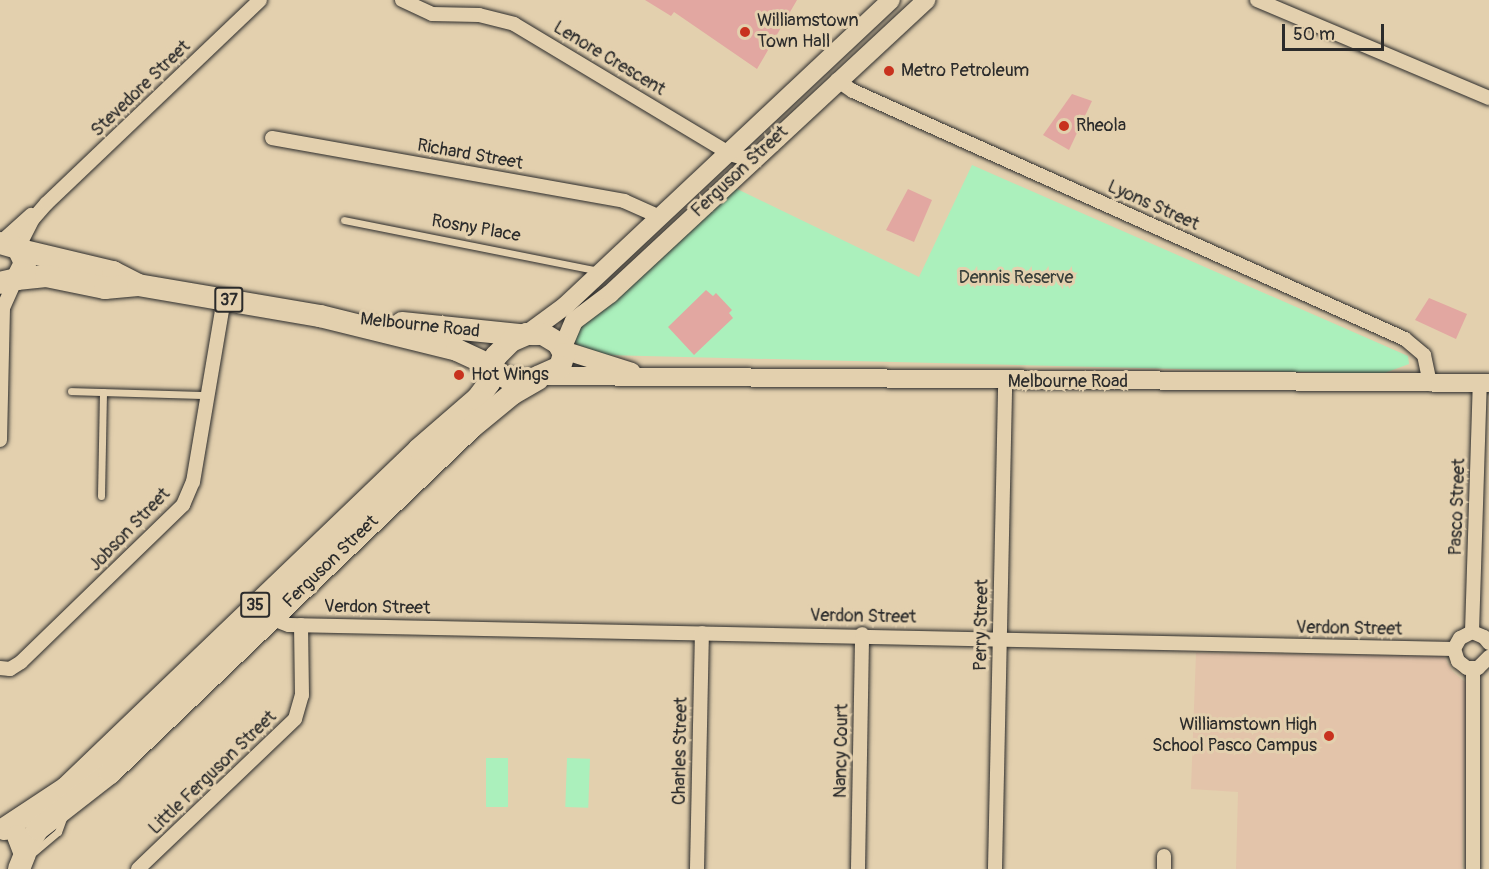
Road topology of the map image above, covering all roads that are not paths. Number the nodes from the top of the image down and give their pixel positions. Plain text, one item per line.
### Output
1 (261, 0) edge
2 (402, 0) edge
3 (926, 0) edge
4 (1257, 0) edge
5 (887, 1) edge
6 (903, 21) junction
7 (837, 80) junction
8 (1489, 98) edge
9 (272, 138) dead end
10 (730, 154) junction
11 (756, 156) junction
12 (47, 203) junction
13 (660, 217) junction
14 (344, 220) dead end
15 (10, 246) edge
16 (601, 272) junction
17 (10, 281) edge
18 (138, 285) junction
19 (224, 299) junction
20 (320, 316) junction
21 (524, 335) junction
22 (563, 349) junction
23 (491, 367) junction
24 (647, 376) junction
25 (541, 377) junction
26 (1005, 382) junction
27 (1486, 382) edge
28 (1430, 384) junction
29 (71, 391) dead end
30 (103, 392) junction
31 (207, 395) junction
32 (0, 440) edge
33 (101, 496) dead end
34 (265, 611) junction
35 (301, 625) junction
36 (1472, 632) junction
37 (702, 633) junction
38 (862, 634) junction
39 (1000, 639) junction
40 (1489, 643) edge
41 (1455, 649) junction
42 (1489, 657) edge
43 (0, 668) edge
44 (1473, 669) junction
45 (1, 827) edge
46 (24, 862) edge
47 (138, 869) edge
48 (697, 869) edge
49 (858, 869) edge
50 (994, 869) edge
51 (1473, 869) edge

1 - 12 street, Stevedore Street
2 - 10 street, Lenore Crescent
3 - 6 street, Ferguson Street / 35
4 - 8 street
5 - 6 street
5 - 10 street, Ferguson Street / 35
6 - 7 street, Ferguson Street / 35
7 - 11 street, Ferguson Street / 35
7 - 28 street, Lyons Street
9 - 13 street, Richard Street
10 - 11 street, Lenore Crescent
10 - 13 street, Ferguson Street / 35
11 - 22 street, Ferguson Street / 35
12 - 15 street, Stevedore Street
12 - 15 street, Stevedore Street
13 - 16 street, Ferguson Street / 35
14 - 16 lane, Rosny Place
15 - 17 main road
15 - 18 main road, Melbourne Road / 37
16 - 21 street, Ferguson Street / 35
17 - 18 main road, Melbourne Road / 37
17 - 32 street
18 - 19 main road, Melbourne Road / 37
19 - 20 main road, Melbourne Road / 37
19 - 31 street, Jobson Street
20 - 21 main road, Melbourne Road / 37
20 - 23 main road, Melbourne Road / 37
21 - 22 main road, Melbourne Road
21 - 23 main road, 35
22 - 24 street, Melbourne Road
22 - 25 main road, 35
23 - 25 main road, Melbourne Road
23 - 34 main road, Ferguson Street / 35
24 - 25 street, Melbourne Road
24 - 26 street, Melbourne Road
25 - 34 main road, Ferguson Street / 35
26 - 28 street, Melbourne Road
26 - 39 street, Perry Street
27 - 28 street, Melbourne Road
27 - 36 street, Pasco Street
29 - 30 lane
30 - 31 lane
30 - 33 lane
31 - 43 street, Jobson Street
34 - 35 street, Verdon Street
34 - 45 main road, Ferguson Street / 35
34 - 46 main road, Ferguson Street / 35
35 - 37 street, Verdon Street
35 - 47 street, Little Ferguson Street
36 - 40 street
36 - 41 street
37 - 38 street, Verdon Street
37 - 48 street, Charles Street
38 - 39 street, Verdon Street
38 - 49 street, Nancy Court
39 - 41 street, Verdon Street
39 - 50 street, Perry Street
41 - 44 street
42 - 44 street
44 - 51 street
45 - 46 main road, 35

